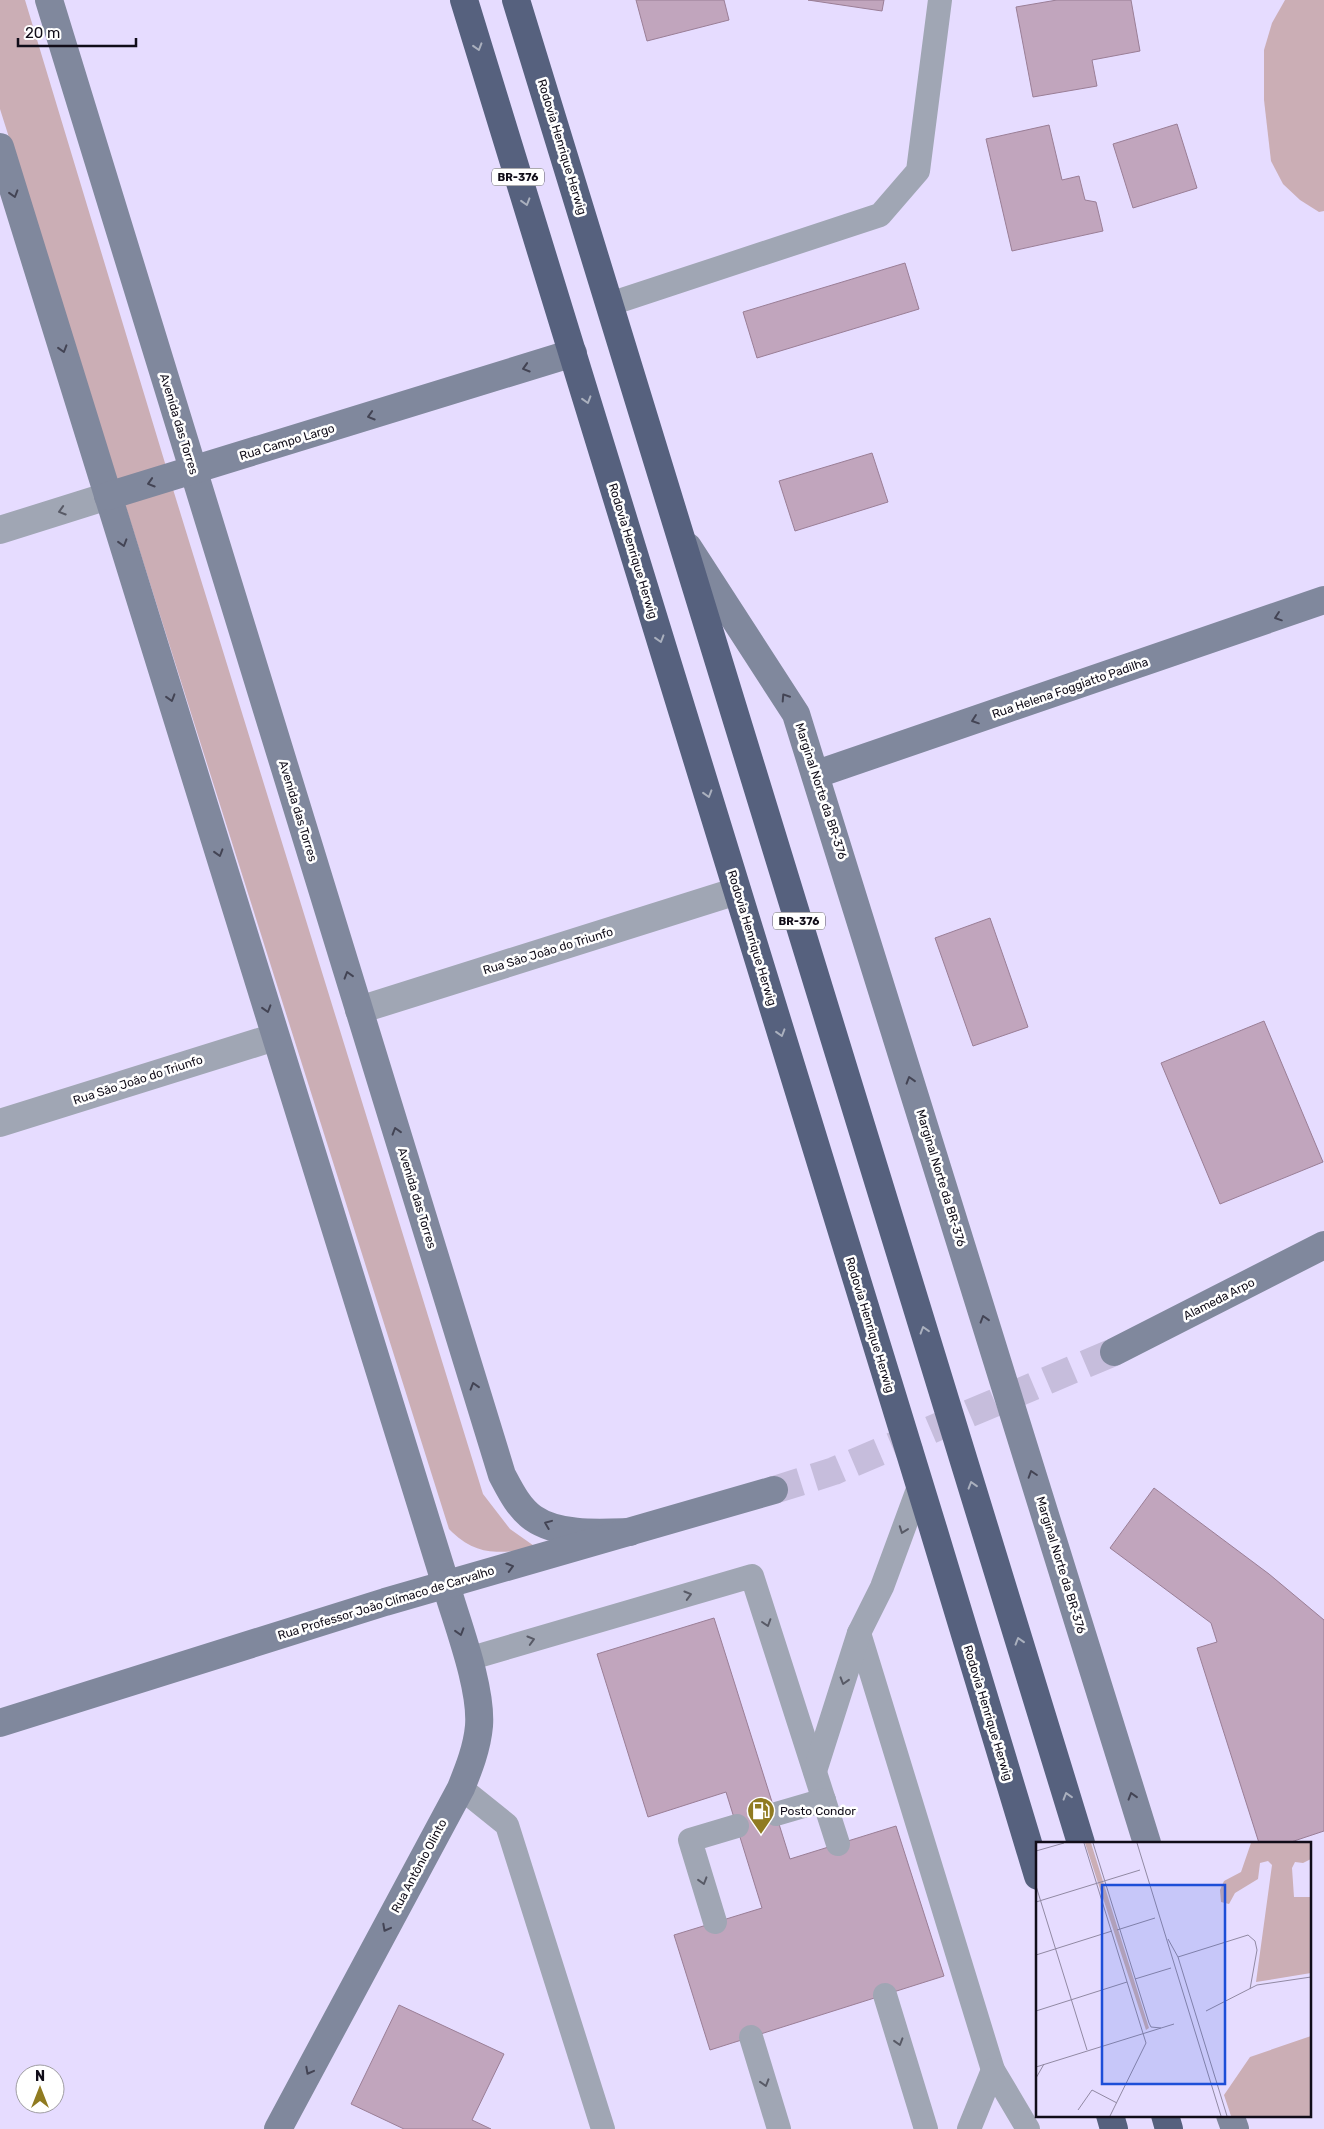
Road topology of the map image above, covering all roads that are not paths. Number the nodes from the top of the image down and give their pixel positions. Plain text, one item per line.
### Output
1 (49, 0) edge
2 (464, 0) edge
3 (516, 0) edge
4 (940, 0) edge
5 (0, 147) edge
6 (610, 304) junction
7 (573, 353) junction
8 (193, 471) junction
9 (108, 496) junction
10 (0, 530) edge
11 (682, 538) junction
12 (1324, 600) edge
13 (816, 774) junction
14 (737, 891) junction
15 (359, 1010) junction
16 (275, 1037) junction
17 (0, 1123) edge
18 (1324, 1245) edge
19 (1114, 1352) tunnel mouth
20 (920, 1484) junction
21 (774, 1490) tunnel mouth
22 (630, 1532) junction
23 (446, 1585) junction
24 (859, 1633) junction
25 (468, 1659) junction
26 (0, 1723) edge
27 (815, 1771) junction
28 (461, 1788) junction
29 (824, 1800) junction
30 (776, 1814) dead end
31 (737, 1826) dead end
32 (1081, 1842) edge
33 (1147, 1842) edge
34 (838, 1844) dead end
35 (1036, 1869) edge
36 (715, 1922) dead end
37 (885, 1995) dead end
38 (751, 2037) dead end
39 (993, 2070) junction
40 (1110, 2116) edge
41 (1165, 2116) edge
42 (1230, 2116) edge
43 (278, 2129) edge
44 (603, 2129) edge
45 (779, 2129) edge
46 (926, 2129) edge
47 (970, 2129) edge
48 (1028, 2129) edge
49 (1114, 2129) edge
50 (1169, 2129) edge
51 (1235, 2129) edge

1 - 8 main road, Avenida das Torres
2 -> 7 highway, Rodovia Henrique Herwig / BR-376
3 - 6 highway, Rodovia Henrique Herwig / BR-376
4 - 6 lane
5 -> 9 main road
6 - 11 highway, Rodovia Henrique Herwig / BR-376
7 -> 8 main road, Rua Campo Largo
7 -> 14 highway, Rodovia Henrique Herwig / BR-376
8 -> 9 main road, Rua Campo Largo
15 -> 8 main road, Avenida das Torres
9 -> 10 street, Rua Campo Largo
9 -> 16 main road
13 -> 11 main road, Marginal Norte da BR-376
32 -> 11 highway, Rodovia Henrique Herwig / BR-376
12 -> 13 main road, Rua Helena Foggiatto Padilha
33 -> 13 main road, Marginal Norte da BR-376
14 - 15 street, Rua São João do Triunfo
14 -> 20 highway, Rodovia Henrique Herwig / BR-376
22 -> 15 main road, Avenida das Torres
16 - 17 street, Rua São João do Triunfo
16 - 23 main road
18 - 19 main road, Alameda Arpo
20 -> 24 lane
20 - 35 highway, Rodovia Henrique Herwig / BR-376
21 - 22 main road, Rua Professor João Clímaco de Carvalho
23 -> 22 main road, Rua Professor João Clímaco de Carvalho
23 -> 25 main road, Rua Antônio Olinto
23 - 26 main road, Rua Professor João Clímaco de Carvalho
24 -> 27 lane
24 - 39 lane
25 -> 27 lane
25 - 28 main road, Rua Antônio Olinto
27 - 29 lane
28 -> 43 main road, Rua Antônio Olinto
28 - 44 lane
29 - 30 lane
29 - 34 lane
31 -> 36 lane
37 -> 46 lane
38 -> 45 lane
39 - 47 lane
39 - 48 lane
40 - 49 highway
41 - 50 highway
42 - 51 main road

